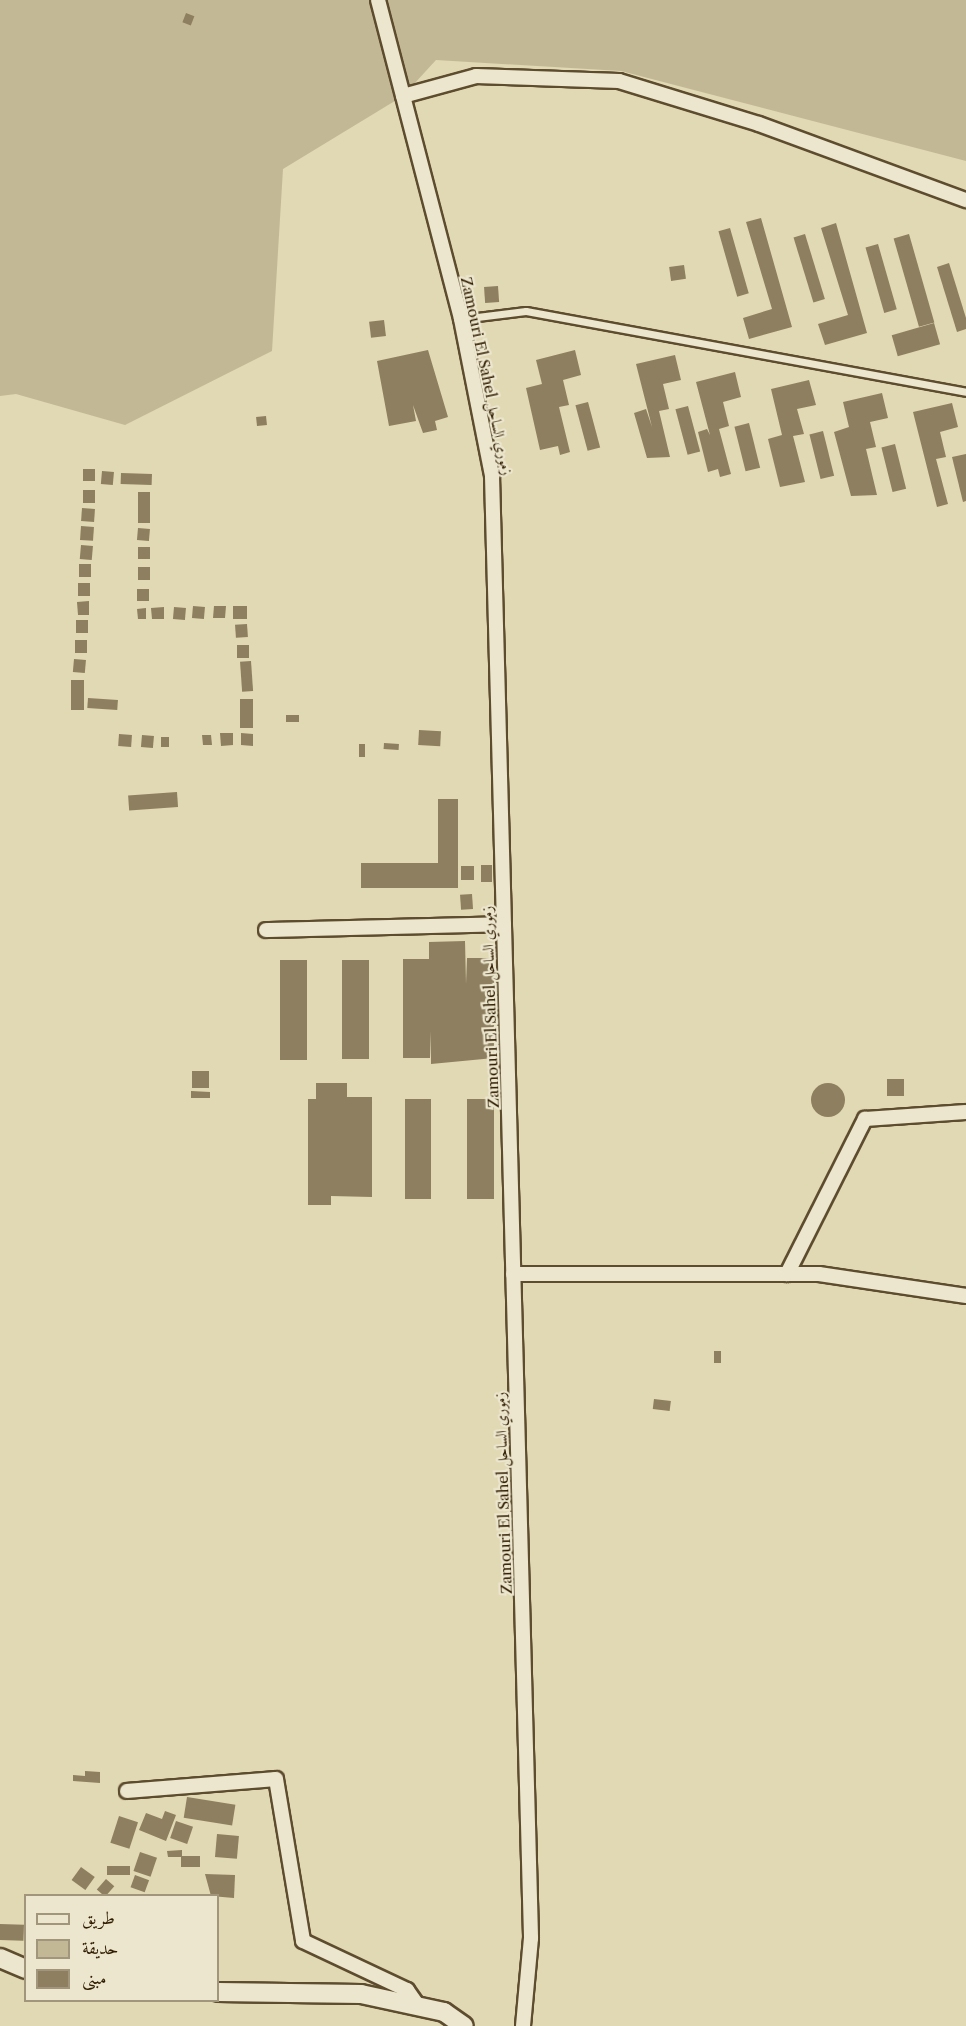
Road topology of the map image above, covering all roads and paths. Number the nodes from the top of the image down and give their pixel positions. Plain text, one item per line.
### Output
1 (378, 0) edge
2 (403, 96) junction
3 (966, 200) edge
4 (461, 319) junction
5 (966, 392) edge
6 (504, 924) junction
7 (266, 930) dead end
8 (966, 1112) edge
9 (513, 1274) junction
10 (787, 1274) junction
11 (966, 1296) edge
12 (127, 1791) dead end
13 (0, 1958) edge
14 (24, 1967) edge
15 (219, 1992) edge
16 (419, 2007) junction
17 (464, 2026) edge
18 (523, 2026) edge

1 - 2 street, Zamouri El Sahel زموري الساحل
2 - 3 street
2 - 4 street, Zamouri El Sahel زموري الساحل
4 - 5 lane
4 - 6 street, Zamouri El Sahel زموري الساحل
6 - 7 street
6 - 9 street, Zamouri El Sahel زموري الساحل
8 - 10 street
9 - 10 street
9 - 18 street, Zamouri El Sahel زموري الساحل
10 - 11 street
12 - 16 street
13 - 14 street
15 - 16 street
16 - 17 street

